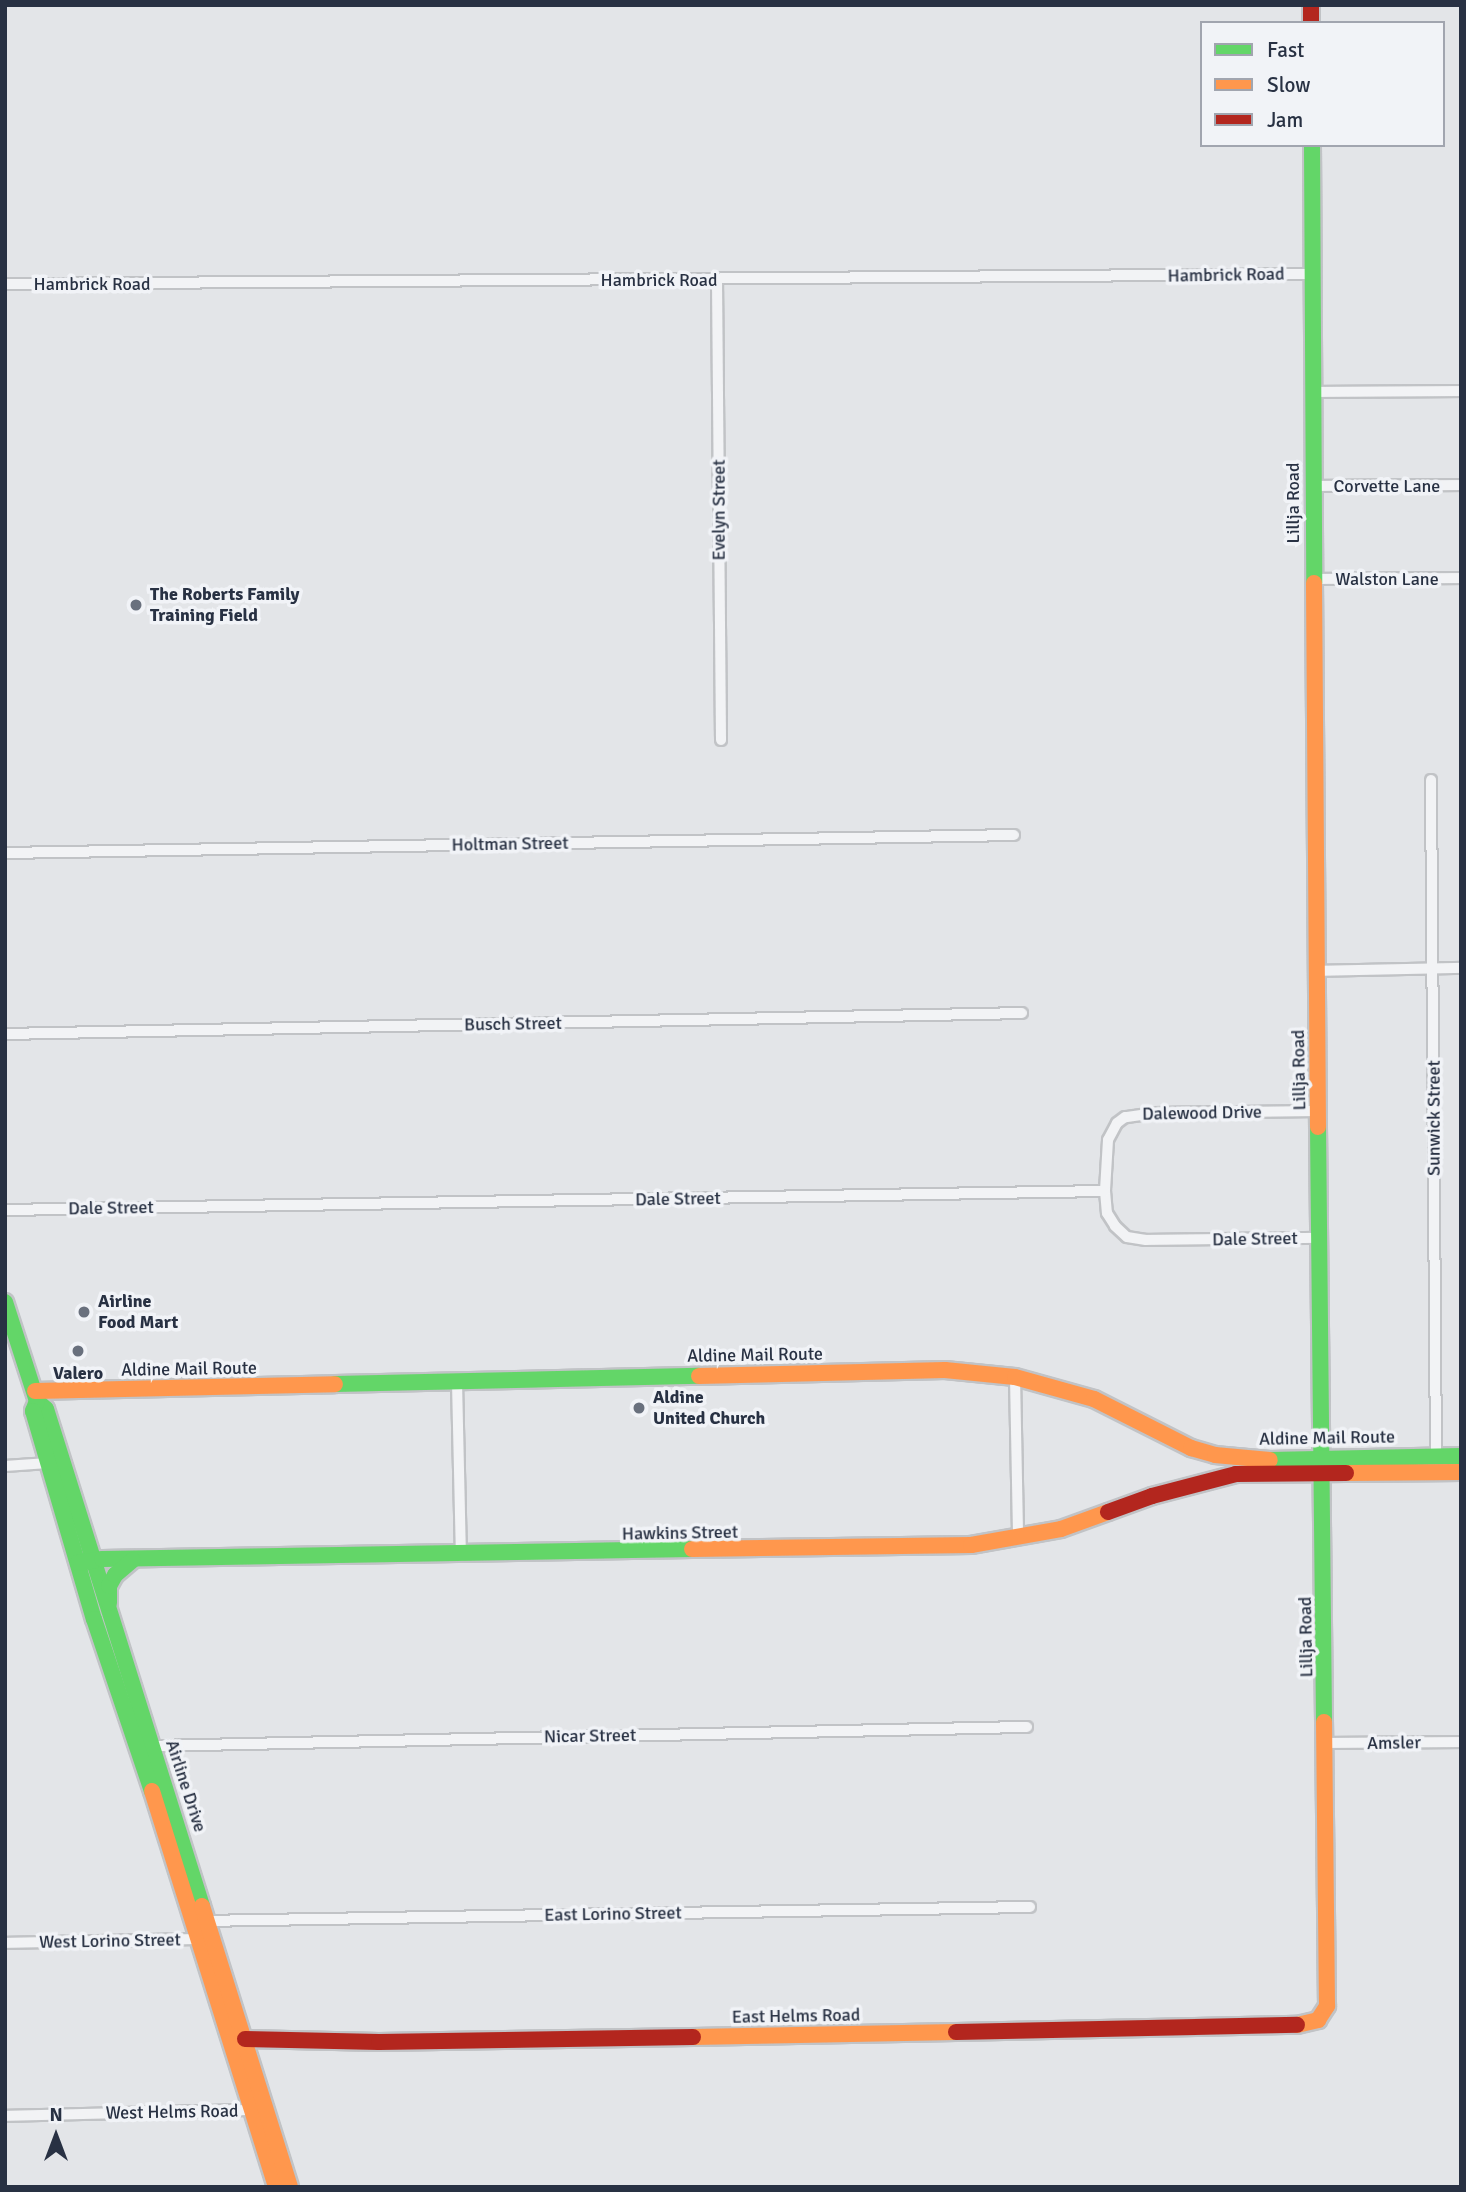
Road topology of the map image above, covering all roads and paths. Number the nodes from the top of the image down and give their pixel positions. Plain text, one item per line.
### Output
1 (1312, 147) edge
2 (1312, 274) junction
3 (717, 280) junction
4 (5, 284) edge
5 (1461, 391) edge
6 (1313, 392) junction
7 (1461, 485) edge
8 (1312, 486) junction
9 (1461, 578) edge
10 (1313, 579) junction
11 (720, 740) dead end
12 (1431, 780) dead end
13 (1014, 835) dead end
14 (5, 853) edge
15 (1433, 968) junction
16 (1461, 968) edge
17 (1316, 971) junction
18 (1022, 1013) dead end
19 (5, 1034) edge
20 (1319, 1111) junction
21 (1105, 1191) junction
22 (5, 1210) edge
23 (1319, 1238) junction
24 (5, 1302) edge
25 (1015, 1377) junction
26 (457, 1382) junction
27 (36, 1396) junction
28 (1436, 1456) junction
29 (1461, 1456) edge
30 (48, 1463) junction
31 (1321, 1465) junction
32 (5, 1466) edge
33 (1461, 1472) edge
34 (1260, 1474) joint
35 (1018, 1539) junction
36 (461, 1556) junction
37 (133, 1560) junction
38 (84, 1561) junction
39 (108, 1614) junction
40 (1027, 1727) dead end
41 (1461, 1742) edge
42 (1327, 1743) junction
43 (153, 1746) junction
44 (1030, 1906) dead end
45 (201, 1921) junction
46 (207, 1939) junction
47 (5, 1942) edge
48 (1329, 1994) joint
49 (245, 2039) junction
50 (254, 2110) junction
51 (5, 2116) edge
52 (276, 2187) edge
53 (290, 2187) edge

1 - 2 main road, Lillja Road
2 - 3 street, Hambrick Road
2 - 6 main road, Lillja Road
3 - 4 street, Hambrick Road
3 - 11 street, Evelyn Street
5 - 6 street
6 - 8 main road, Lillja Road
7 - 8 street, Corvette Lane
8 - 10 main road, Lillja Road
9 - 10 street, Walston Lane
10 - 17 main road, Lillja Road
12 - 15 street, Sunwick Street
13 - 14 street, Holtman Street
15 - 16 street
15 - 17 street
15 - 28 street, Sunwick Street
17 - 20 main road, Lillja Road
18 - 19 street, Busch Street
20 - 21 street, Dalewood Drive
20 - 23 main road, Lillja Road
21 - 22 street, Dale Street
21 - 23 street, Dale Street
23 - 31 main road, Lillja Road
24 - 27 main road, Airline Drive
25 - 26 main road, Aldine Mail Route
25 - 31 main road, Aldine Mail Route
25 - 35 street
26 - 27 main road, Aldine Mail Route
26 - 36 street
27 - 30 main road, Airline Drive
27 - 38 main road, Airline Drive
28 - 29 main road, Aldine Mail Route
28 - 31 main road, Aldine Mail Route
30 - 32 street
30 - 38 main road, Airline Drive
31 - 33 main road, Aldine Mail Route
31 - 34 main road, Aldine Mail Route
31 - 42 main road, Lillja Road
34 - 35 main road, Hawkins Street
35 - 36 main road, Hawkins Street
36 - 37 main road, Hawkins Street
37 - 38 main road, Hawkins Street
37 - 39 main road
38 - 39 main road, Airline Drive
38 - 45 main road, Airline Drive
39 - 43 main road, Airline Drive
40 - 43 street, Nicar Street
41 - 42 street, Amsler
42 - 48 main road, Lillja Road
43 - 45 main road, Airline Drive
44 - 45 street, East Lorino Street
45 - 46 main road, Airline Drive
46 - 47 street, West Lorino Street
46 - 49 main road, Airline Drive
46 - 50 main road, Airline Drive
48 - 49 main road, East Helms Road
49 - 53 main road, Airline Drive
50 - 51 street, West Helms Road
50 - 52 main road, Airline Drive

